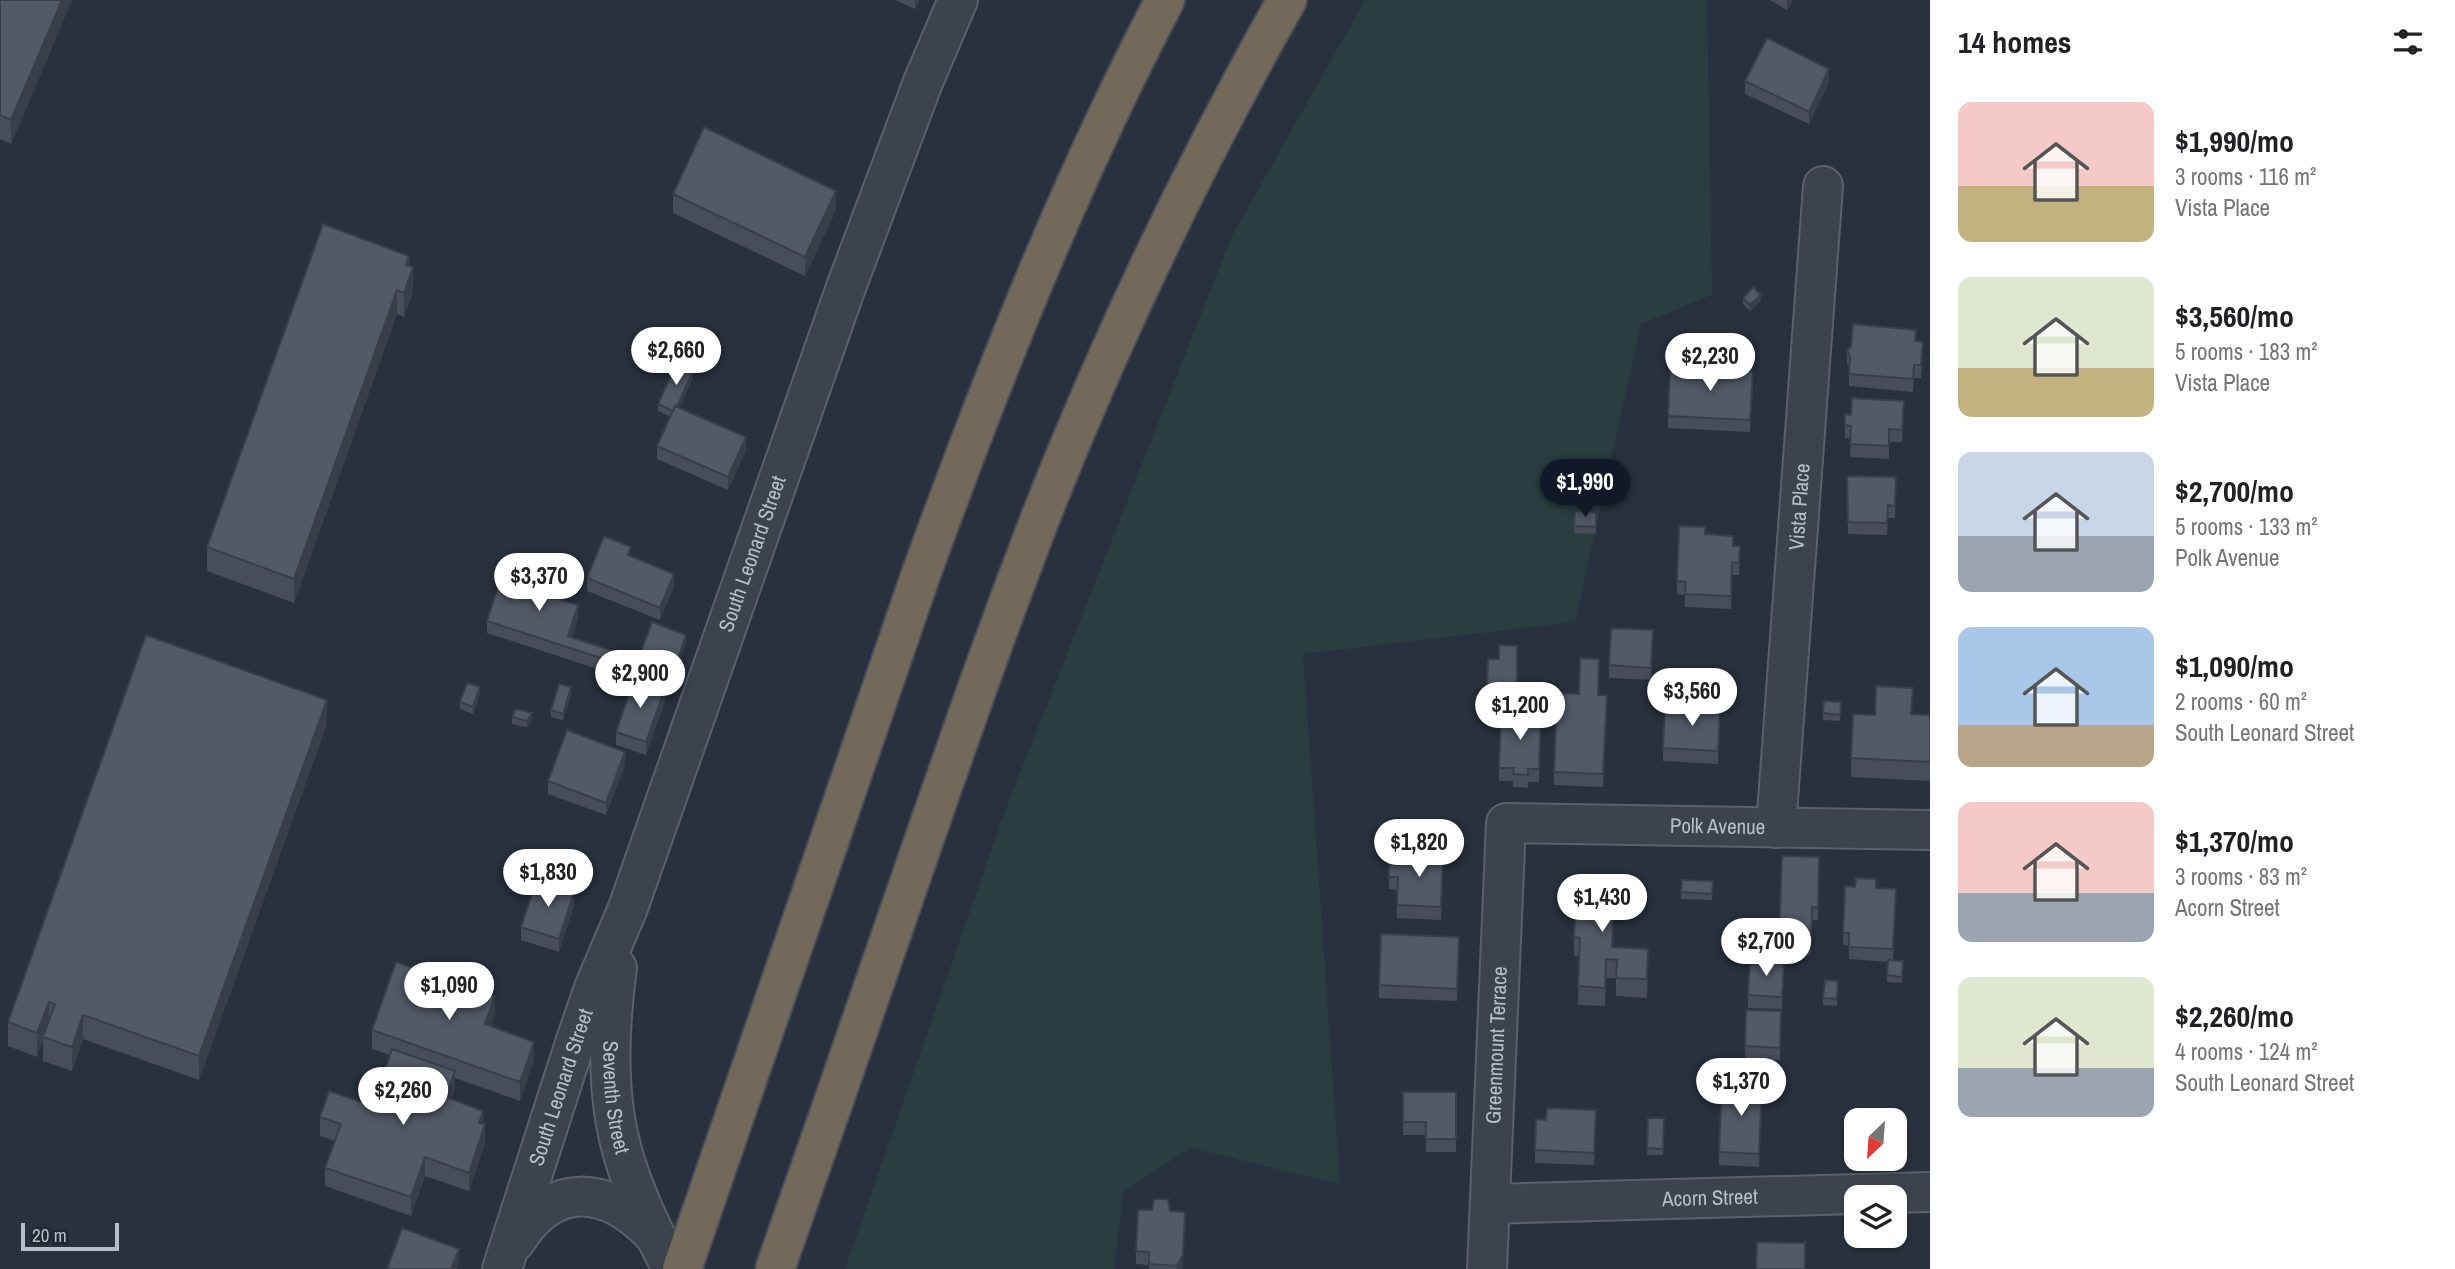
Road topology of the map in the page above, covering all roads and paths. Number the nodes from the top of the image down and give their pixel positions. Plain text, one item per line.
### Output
1 (958, 0) edge
2 (1165, 0) edge
3 (1287, 0) edge
4 (1823, 186) dead end
5 (1506, 823) joint
6 (1776, 828) junction
7 (1930, 830) edge
8 (628, 908) junction
9 (1930, 1192) edge
10 (1490, 1204) junction
11 (664, 1253) edge
12 (505, 1261) edge
13 (682, 1269) edge
14 (775, 1269) edge
15 (1488, 1269) edge

1 - 8 street, South Leonard Street
2 - 13 highway
3 - 14 highway
4 - 6 street, Vista Place
5 - 6 street, Polk Avenue
5 - 10 street, Greenmount Terrace
6 - 7 street, Polk Avenue
8 - 11 street, Seventh Street
8 - 12 street, South Leonard Street
9 - 10 street, Acorn Street
10 - 15 street, Greenmount Terrace
11 - 12 street, Seventh Street

